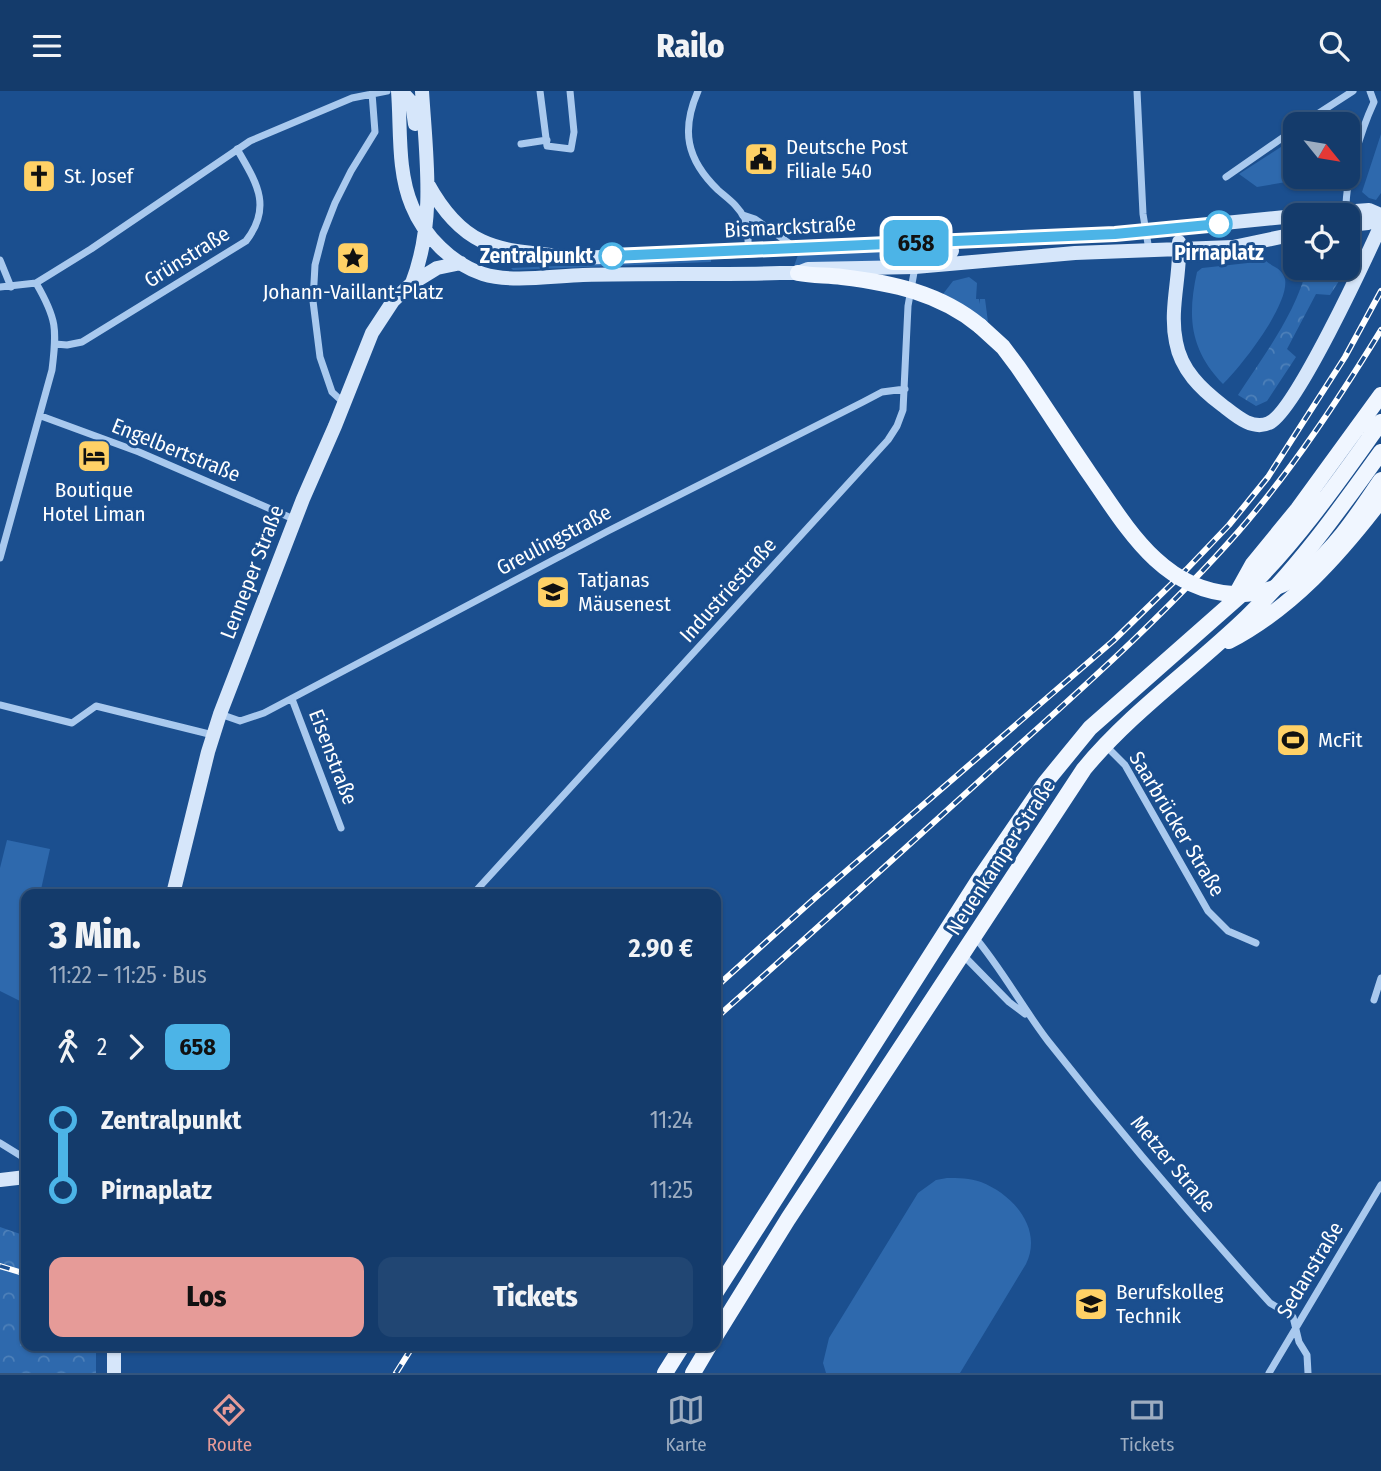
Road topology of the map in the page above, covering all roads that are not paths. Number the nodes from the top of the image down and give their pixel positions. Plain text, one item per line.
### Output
1 (387, 91) edge
2 (399, 91) edge
3 (422, 91) edge
4 (540, 91) edge
5 (570, 91) edge
6 (698, 91) edge
7 (1137, 91) edge
8 (1353, 91) edge
9 (1370, 91) edge
10 (372, 93) edge
11 (1321, 112) edge
12 (1283, 137) edge
13 (547, 140) junction
14 (521, 143) dead end
15 (237, 149) junction
16 (425, 150) junction
17 (1226, 177) dead end
18 (428, 184) junction
19 (1347, 203) edge
20 (1360, 213) edge
21 (743, 215) junction
22 (1381, 216) edge
23 (1283, 217) edge
24 (1381, 225) edge
25 (1178, 228) junction
26 (426, 231) junction
27 (1145, 232) junction
28 (1283, 237) edge
29 (971, 241) junction
30 (796, 248) junction
31 (1180, 249) junction
32 (748, 250) junction
33 (1149, 250) junction
34 (0, 260) edge
35 (461, 263) junction
36 (915, 267) junction
37 (798, 272) junction
38 (748, 274) junction
39 (36, 283) junction
40 (411, 284) junction
41 (0, 287) edge
42 (11, 287) junction
43 (910, 291) junction
44 (55, 344) junction
45 (905, 389) junction
46 (1381, 395) edge
47 (344, 403) junction
48 (41, 417) junction
49 (1381, 422) edge
50 (1381, 452) edge
51 (1381, 481) edge
52 (1381, 500) edge
53 (296, 520) junction
54 (0, 558) edge
55 (1232, 603) junction
56 (1212, 651) junction
57 (292, 699) junction
58 (0, 705) edge
59 (220, 714) junction
60 (213, 735) junction
61 (1104, 744) junction
62 (341, 828) dead end
63 (174, 889) edge
64 (477, 889) edge
65 (955, 919) junction
66 (944, 935) junction
67 (974, 936) junction
68 (1256, 943) dead end
69 (962, 954) junction
70 (1381, 978) edge
71 (1374, 1000) dead end
72 (1029, 1016) junction
73 (0, 1143) edge
74 (21, 1156) edge
75 (21, 1178) edge
76 (0, 1180) edge
77 (1381, 1185) edge
78 (721, 1284) edge
79 (721, 1327) edge
80 (1296, 1327) junction
81 (114, 1351) edge
82 (679, 1351) edge
83 (706, 1351) edge
84 (114, 1373) edge
85 (665, 1373) edge
86 (693, 1373) edge
87 (1269, 1373) edge
88 (1308, 1373) edge

1 - 10 street
2 - 16 main road
2 - 26 main road, Bismarckstraße
3 - 16 main road
4 - 13 street
5 - 13 street
6 - 21 street
7 - 27 street
8 - 11 street
9 - 19 street
10 - 15 street
10 - 47 street
12 - 17 street
13 - 14 street
15 - 39 street
15 - 44 street, Grünstraße
16 - 18 main road, Lenneper Straße
18 - 26 main road, Lenneper Straße
18 - 32 main road, Bismarckstraße
20 - 22 main road
21 - 30 street
21 - 32 street
23 - 25 main road, Bismarckstraße
24 - 31 main road
25 - 27 main road, Bismarckstraße
25 - 31 main road
26 - 35 main road, Bismarckstraße
26 - 40 main road, Lenneper Straße
27 - 29 main road, Bismarckstraße
27 - 33 street
28 - 31 main road, Bismarckstraße
29 - 30 main road, Bismarckstraße
29 - 36 main road
30 - 32 main road, Bismarckstraße
31 - 33 main road, Bismarckstraße
32 - 38 main road
33 - 36 main road, Bismarckstraße
34 - 42 street
35 - 38 main road, Bismarckstraße
35 - 40 main road, Lenneper Straße
36 - 37 main road, Bismarckstraße
36 - 43 street, Industriestraße
37 - 38 main road, Bismarckstraße
37 - 43 main road
39 - 42 street
39 - 44 street
40 - 47 main road, Lenneper Straße
41 - 42 street
43 - 45 street, Industriestraße
43 - 51 main road, bridge
44 - 48 street
45 - 57 street, Greulingstraße
45 - 64 street, Industriestraße
46 - 55 main road
47 - 53 main road, Lenneper Straße
48 - 53 street, Engelbertstraße
48 - 54 street
49 - 55 main road, Neuenkamper Straße
50 - 56 main road, Neuenkamper Straße
52 - 56 main road
53 - 59 main road, Lenneper Straße
55 - 65 main road, Neuenkamper Straße
56 - 61 main road, Neuenkamper Straße
57 - 59 street, Greulingstraße
57 - 62 street, Eisenstraße
58 - 60 street
59 - 60 main road, Lenneper Straße
60 - 63 main road, Lenneper Straße
61 - 67 main road, Neuenkamper Straße
61 - 68 street, Saarbrücker Straße
65 - 66 main road, Neuenkamper Straße
65 - 67 main road
66 - 69 main road
66 - 78 main road, Neuenkamper Straße
67 - 69 main road, Neuenkamper Straße
67 - 72 street, Metzer Straße
69 - 72 street, Metzer Straße
69 - 79 main road, Neuenkamper Straße
70 - 71 street
72 - 80 street, Metzer Straße
73 - 74 street
75 - 76 main road
77 - 80 street, Sedanstraße
80 - 87 street, Sedanstraße
80 - 88 street
81 - 84 main road
82 - 85 main road
83 - 86 main road

